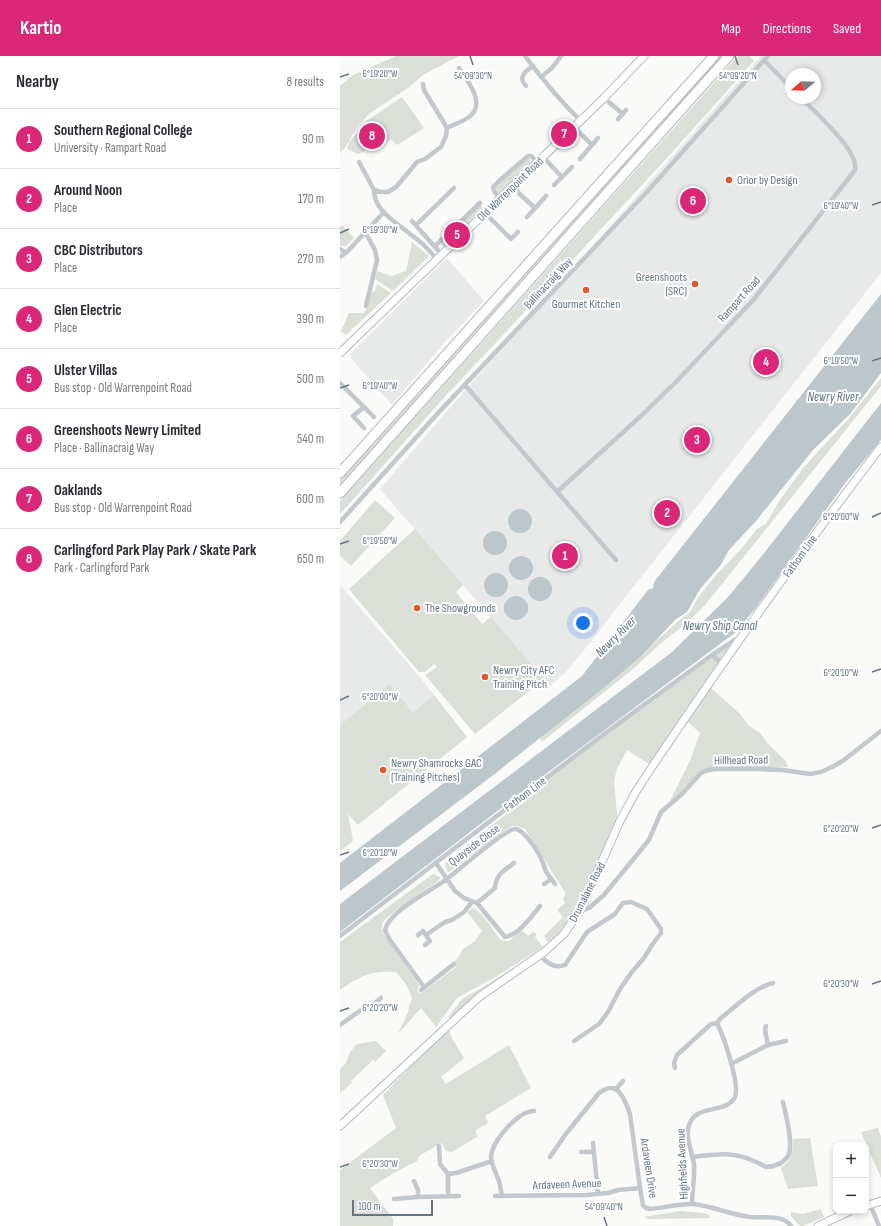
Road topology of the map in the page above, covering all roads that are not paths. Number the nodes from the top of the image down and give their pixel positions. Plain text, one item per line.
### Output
1 (525, 56) edge
2 (561, 56) edge
3 (644, 56) edge
4 (714, 56) edge
5 (729, 56) edge
6 (768, 56) edge
7 (764, 60) junction
8 (533, 66) junction
9 (459, 68) dead end
10 (541, 77) junction
11 (785, 82) edge
12 (423, 84) dead end
13 (526, 86) dead end
14 (604, 98) junction
15 (807, 104) edge
16 (618, 119) dead end
17 (581, 121) junction
18 (574, 127) junction
19 (447, 128) junction
20 (598, 138) dead end
21 (592, 145) junction
22 (580, 159) dead end
23 (540, 160) junction
24 (359, 162) dead end
25 (572, 167) dead end
26 (562, 177) junction
27 (554, 185) dead end
28 (512, 187) junction
29 (454, 188) dead end
30 (374, 190) junction
31 (546, 196) dead end
32 (500, 199) junction
33 (480, 203) dead end
34 (535, 208) junction
35 (384, 212) junction
36 (485, 213) junction
37 (526, 217) dead end
38 (365, 232) junction
39 (518, 232) dead end
40 (435, 246) junction
41 (340, 249) edge
42 (346, 253) junction
43 (340, 257) edge
44 (439, 257) junction
45 (366, 306) dead end
46 (340, 353) edge
47 (340, 383) edge
48 (465, 385) junction
49 (364, 407) junction
50 (374, 417) dead end
51 (364, 428) dead end
52 (881, 447) edge
53 (340, 473) edge
54 (558, 491) junction
55 (340, 493) edge
56 (340, 522) edge
57 (616, 560) dead end
58 (739, 640) junction
59 (712, 656) junction
60 (723, 664) junction
61 (881, 731) edge
62 (436, 863) junction
63 (514, 863) dead end
64 (446, 879) junction
65 (552, 879) junction
66 (544, 884) dead end
67 (555, 884) dead end
68 (474, 902) junction
69 (540, 906) dead end
70 (581, 909) junction
71 (418, 935) dead end
72 (426, 935) junction
73 (340, 936) edge
74 (425, 945) dead end
75 (540, 956) junction
76 (454, 964) dead end
77 (773, 983) dead end
78 (381, 998) dead end
79 (717, 1023) junction
80 (340, 1025) edge
81 (766, 1026) dead end
82 (574, 1041) dead end
83 (786, 1041) dead end
84 (768, 1045) junction
85 (731, 1064) junction
86 (675, 1068) dead end
87 (623, 1081) dead end
88 (616, 1089) junction
89 (782, 1102) dead end
90 (534, 1111) dead end
91 (340, 1126) edge
92 (593, 1143) dead end
93 (439, 1146) dead end
94 (581, 1152) dead end
95 (593, 1152) junction
96 (550, 1156) dead end
97 (692, 1157) junction
98 (492, 1161) junction
99 (448, 1174) junction
100 (414, 1181) dead end
101 (640, 1188) junction
102 (598, 1194) junction
103 (448, 1196) junction
104 (459, 1196) dead end
105 (495, 1196) dead end
106 (502, 1196) junction
107 (418, 1197) junction
108 (394, 1199) dead end
109 (881, 1201) edge
110 (692, 1204) junction
111 (869, 1205) edge
112 (869, 1207) edge
113 (844, 1214) edge
114 (791, 1226) edge
115 (818, 1226) edge
116 (880, 1226) edge

1 - 8 street
2 - 10 street
3 - 14 main road, Old Warrenpoint Road
4 - 53 highway
5 - 55 highway
6 - 7 street, Ballinacraig Way
7 - 11 street
7 - 48 street, Ballinacraig Way
8 - 10 street
8 - 13 street
9 - 19 street
10 - 17 street
12 - 19 street
14 - 16 street
14 - 17 main road, Old Warrenpoint Road
15 - 54 street, Rampart Road
17 - 18 main road, Old Warrenpoint Road
18 - 21 street
18 - 23 main road, Old Warrenpoint Road
19 - 30 street
20 - 21 street
21 - 22 street
23 - 26 street
23 - 28 main road, Old Warrenpoint Road
23 - 32 street
24 - 30 street
25 - 26 street
26 - 27 street
28 - 32 main road, Old Warrenpoint Road
28 - 34 street
29 - 40 street
30 - 35 street
31 - 34 street
32 - 36 main road, Old Warrenpoint Road
33 - 40 street
34 - 37 street
35 - 38 street
35 - 44 street
36 - 39 street
36 - 44 main road, Old Warrenpoint Road
38 - 42 street
38 - 45 street
40 - 44 street
41 - 42 street
42 - 43 street
44 - 46 main road, Old Warrenpoint Road
47 - 49 street
48 - 54 street
48 - 56 street, Ballinacraig Way
49 - 50 street
49 - 51 street
52 - 58 main road, Fathom Line
54 - 57 street
58 - 59 street, Fathom Line
58 - 60 main road, Drumalane Road
59 - 60 street
59 - 62 street, Fathom Line
60 - 70 main road, Drumalane Road
61 - 70 street, Hillhead Road
62 - 64 street, Quayside Close
62 - 73 street, Fathom Line
63 - 68 street
64 - 65 street, Quayside Close
64 - 68 street, Quayside Close
64 - 76 street, Quayside Close
65 - 66 street
65 - 67 street, Quayside Close
68 - 69 street, Quayside Close
68 - 72 street
70 - 75 main road, Drumalane Road
71 - 72 street
72 - 74 street
75 - 82 street
75 - 91 main road, Drumalane Road
77 - 79 street
78 - 80 street
79 - 85 street, Highfields Avenue
79 - 86 street
81 - 84 street
83 - 84 street
84 - 85 street
85 - 97 street, Highfields Avenue
87 - 88 street
88 - 96 street
88 - 101 street, Ardaveen Drive
89 - 97 street
90 - 98 street
92 - 95 street
93 - 99 street
94 - 95 street
95 - 102 street
97 - 110 street, Highfields Avenue
98 - 99 street
98 - 106 street
99 - 103 street
100 - 107 street
101 - 102 street, Ardaveen Avenue
101 - 110 street, Ardaveen Drive
102 - 106 street, Ardaveen Avenue
103 - 104 street
103 - 107 street
105 - 106 street, Ardaveen Avenue
107 - 108 street
109 - 111 main road
110 - 114 street, Highfields Avenue
112 - 116 street
113 - 115 main road

